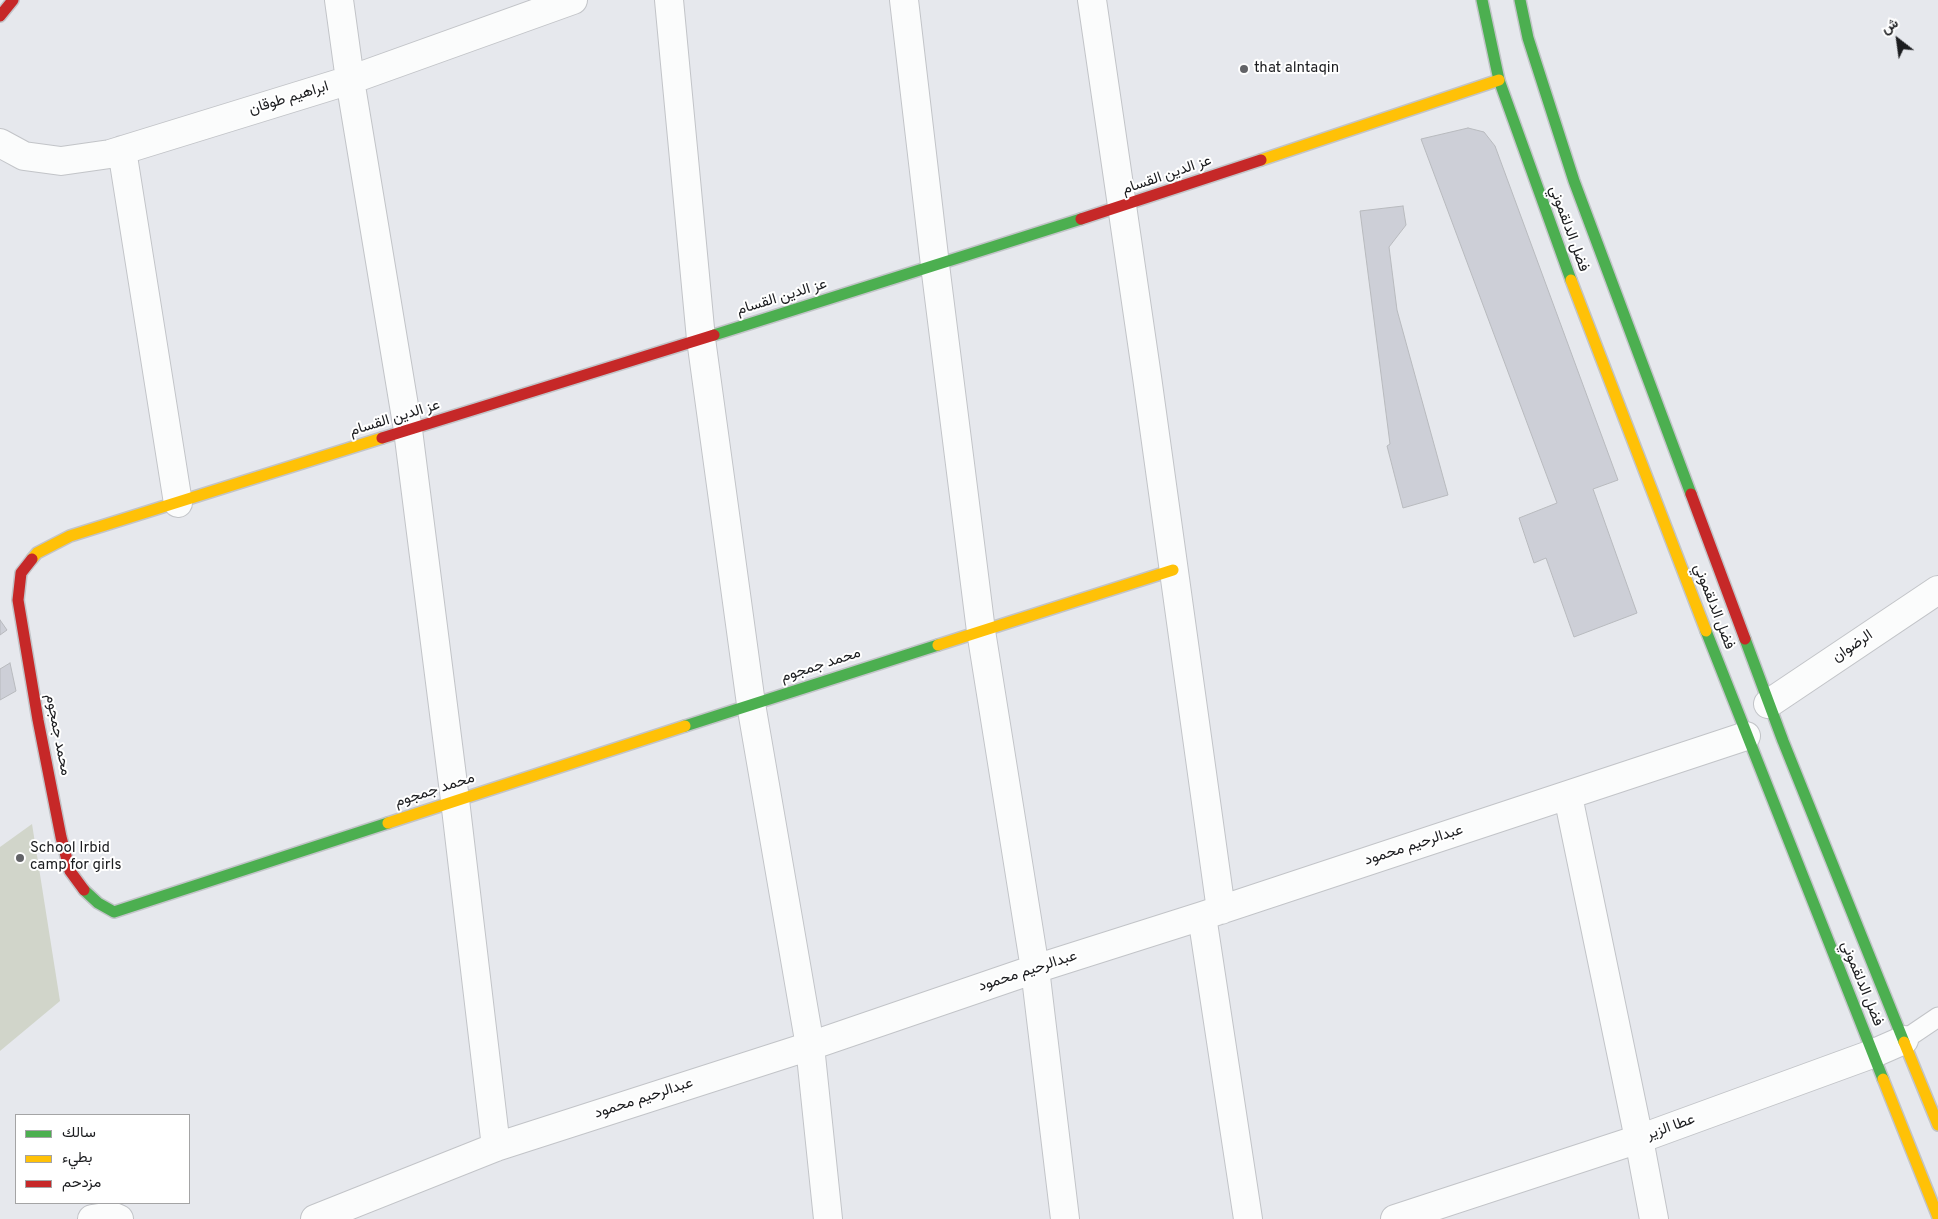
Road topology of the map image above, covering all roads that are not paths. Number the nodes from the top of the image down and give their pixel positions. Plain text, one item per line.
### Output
1 (13, 0) edge
2 (339, 0) edge
3 (573, 0) edge
4 (669, 0) edge
5 (904, 0) edge
6 (1092, 0) edge
7 (1482, 0) edge
8 (1520, 0) edge
9 (0, 16) edge
10 (350, 80) junction
11 (1499, 80) junction
12 (0, 143) edge
13 (122, 150) junction
14 (1122, 207) junction
15 (935, 266) junction
16 (701, 338) junction
17 (408, 430) junction
18 (178, 503) junction
19 (70, 536) joint
20 (1173, 570) junction
21 (1938, 590) edge
22 (981, 631) junction
23 (751, 704) junction
24 (1768, 704) junction
25 (1746, 736) junction
26 (1568, 796) junction
27 (455, 800) junction
28 (1212, 913) junction
29 (1035, 969) junction
30 (1938, 1017) edge
31 (1904, 1040) junction
32 (810, 1046) junction
33 (1872, 1054) junction
34 (1938, 1126) edge
35 (1639, 1140) junction
36 (496, 1147) junction
37 (1938, 1217) edge
38 (92, 1219) edge
39 (120, 1219) edge
40 (315, 1219) edge
41 (828, 1219) edge
42 (1065, 1219) edge
43 (1248, 1219) edge
44 (1395, 1219) edge
45 (1654, 1219) edge

1 - 9 street
2 - 10 street
3 - 10 street, ابراهيم طوقان
4 - 16 street
5 - 15 street
6 - 14 street
7 - 11 street, فضل الدلقموني
8 - 24 street, فضل الدلقموني
10 - 13 street, ابراهيم طوقان
10 - 17 street
11 - 14 street, عز الدين القسام
11 - 25 street, فضل الدلقموني
12 - 13 street, ابراهيم طوقان
13 - 18 street
14 - 15 street, عز الدين القسام
14 - 20 street
15 - 16 street, عز الدين القسام
15 - 22 street
16 - 17 street, عز الدين القسام
16 - 23 street
17 - 18 street, عز الدين القسام
17 - 27 street
18 - 19 street, عز الدين القسام
19 - 27 street, محمد جمجوم
20 - 22 street, محمد جمجوم
20 - 28 street
21 - 24 street, الرضوان
22 - 23 street, محمد جمجوم
22 - 29 street
23 - 27 street, محمد جمجوم
23 - 32 street
24 - 31 street, فضل الدلقموني
25 - 26 street, عبدالرحيم محمود
25 - 33 street, فضل الدلقموني
26 - 28 street, عبدالرحيم محمود
26 - 35 street
27 - 36 street
28 - 29 street, عبدالرحيم محمود
28 - 43 street
29 - 32 street, عبدالرحيم محمود
29 - 42 street
30 - 31 lane, عطا الزير
31 - 33 street, عطا الزير
31 - 34 street, فضل الدلقموني
32 - 36 street, عبدالرحيم محمود
32 - 41 street
33 - 35 street, عطا الزير
33 - 37 street, فضل الدلقموني
35 - 44 street, عطا الزير
35 - 45 street
36 - 40 street, عبدالرحيم محمود
38 - 39 street

